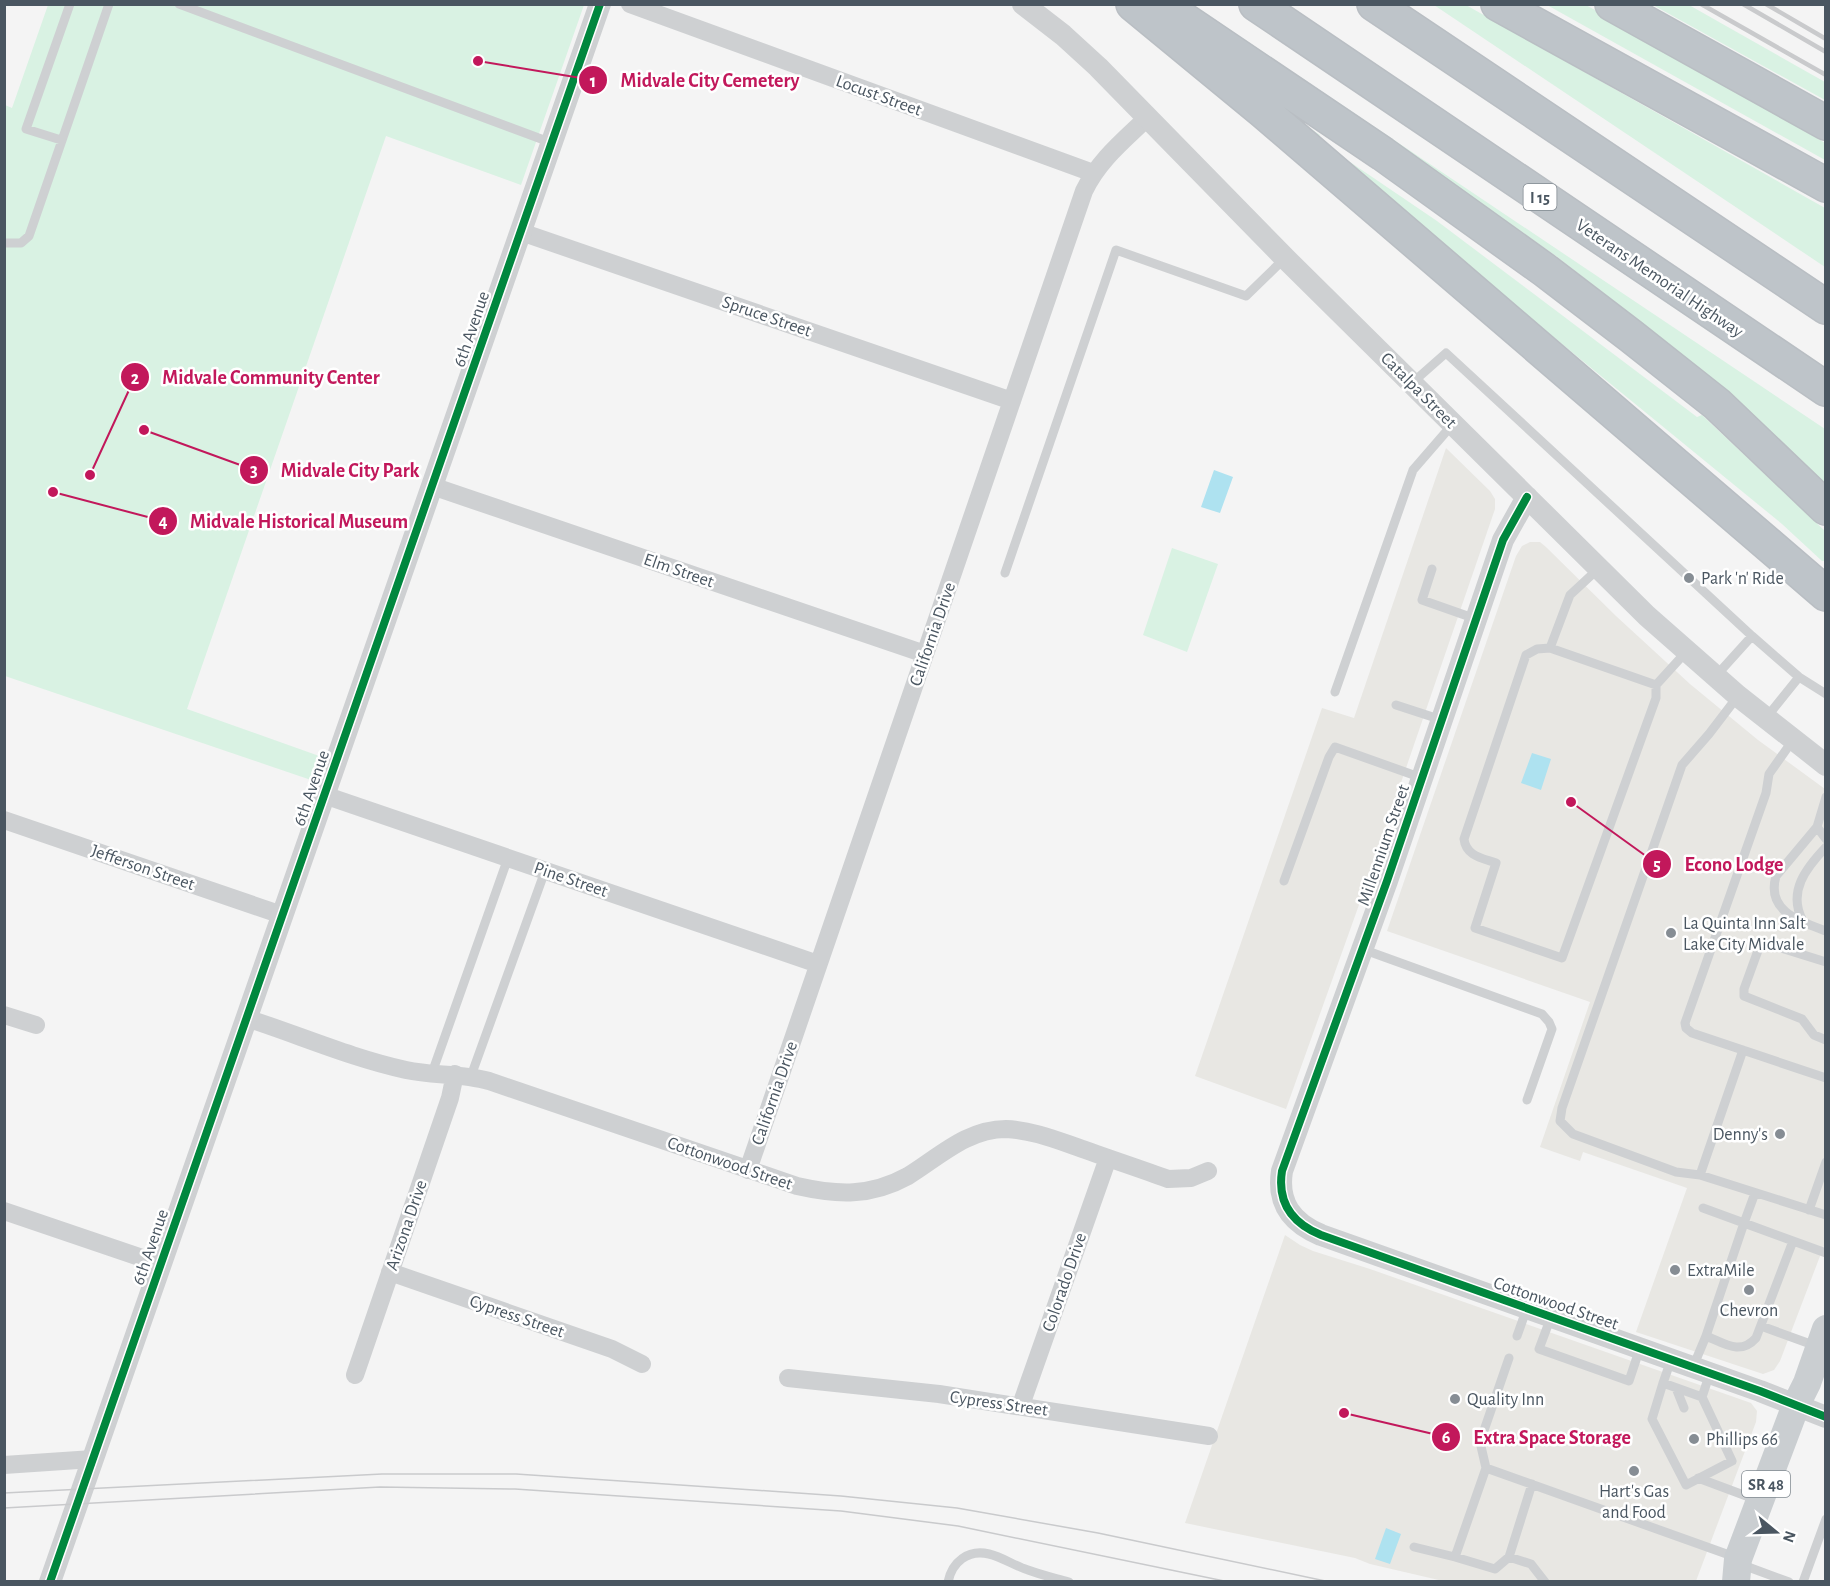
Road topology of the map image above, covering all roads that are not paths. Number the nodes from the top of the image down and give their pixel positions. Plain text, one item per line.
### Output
1 (70, 4) edge
2 (109, 4) edge
3 (179, 4) edge
4 (600, 4) edge
5 (630, 4) edge
6 (1023, 4) edge
7 (1133, 4) edge
8 (1162, 4) edge
9 (1256, 4) edge
10 (1374, 4) edge
11 (1498, 4) edge
12 (1612, 4) edge
13 (1148, 117) junction
14 (1826, 123) edge
15 (61, 140) junction
16 (552, 143) junction
17 (1093, 173) junction
18 (1826, 185) edge
19 (521, 232) junction
20 (4, 243) edge
21 (1285, 258) junction
22 (1826, 307) edge
23 (1412, 383) junction
24 (1826, 389) edge
25 (1012, 401) junction
26 (1453, 424) junction
27 (432, 486) junction
28 (1527, 497) junction
29 (1826, 508) edge
30 (1773, 549) junction
31 (1432, 569) dead end
32 (1598, 569) junction
33 (1005, 573) dead end
34 (1826, 580) edge
35 (1826, 594) edge
36 (1476, 619) junction
37 (1752, 636) junction
38 (1550, 648) junction
39 (1686, 652) junction
40 (925, 654) junction
41 (1799, 676) junction
42 (1715, 677) junction
43 (1656, 685) junction
44 (1335, 692) dead end
45 (1826, 694) edge
46 (1738, 696) junction
47 (1396, 705) dead end
48 (1766, 718) junction
49 (1442, 720) junction
50 (1793, 740) junction
51 (1826, 765) edge
52 (1422, 778) junction
53 (324, 795) junction
54 (1826, 797) edge
55 (4, 820) edge
56 (1817, 827) junction
57 (1826, 839) edge
58 (1826, 847) edge
59 (508, 858) junction
60 (545, 871) junction
61 (1284, 881) dead end
62 (282, 915) junction
63 (1804, 922) junction
64 (1826, 931) edge
65 (1362, 949) junction
66 (1826, 962) edge
67 (818, 964) junction
68 (4, 1015) edge
69 (246, 1018) junction
70 (36, 1025) dead end
71 (1826, 1040) edge
72 (1743, 1050) junction
73 (432, 1074) junction
74 (463, 1075) junction
75 (1826, 1078) edge
76 (1527, 1100) dead end
77 (1108, 1158) junction
78 (1826, 1162) edge
79 (748, 1170) junction
80 (1208, 1171) dead end
81 (1700, 1175) junction
82 (1755, 1192) junction
83 (1285, 1205) joint
84 (1703, 1208) dead end
85 (1809, 1210) junction
86 (4, 1211) edge
87 (1826, 1215) edge
88 (1744, 1223) junction
89 (1793, 1241) junction
90 (1826, 1253) edge
91 (160, 1264) junction
92 (390, 1272) junction
93 (1527, 1308) junction
94 (1551, 1317) junction
95 (1761, 1326) junction
96 (1517, 1336) dead end
97 (1706, 1336) junction
98 (1821, 1347) edge
99 (1640, 1348) junction
100 (1509, 1358) dead end
101 (1671, 1359) junction
102 (642, 1364) dead end
103 (1702, 1370) junction
104 (355, 1375) dead end
105 (788, 1378) dead end
106 (1663, 1383) junction
107 (1676, 1388) junction
108 (1702, 1396) junction
109 (1020, 1405) junction
110 (1796, 1405) junction
111 (1684, 1408) dead end
112 (1826, 1417) edge
113 (1209, 1436) dead end
114 (93, 1459) junction
115 (4, 1465) edge
116 (1486, 1468) junction
117 (1698, 1478) junction
118 (1532, 1485) junction
119 (1760, 1501) junction
120 (1826, 1519) edge
121 (1414, 1546) dead end
122 (1455, 1557) junction
123 (1509, 1557) junction
124 (1732, 1571) edge
125 (50, 1581) edge
126 (948, 1581) edge
127 (1069, 1581) edge
128 (1545, 1581) edge
129 (1789, 1581) edge
130 (1803, 1581) edge

1 - 15 lane
2 - 15 lane
3 - 16 lane
4 - 16 street, 6th Avenue
5 - 17 street, Locust Street
6 - 13 street, Catalpa Street
7 - 30 highway
8 - 29 highway
9 - 24 highway, Veterans Memorial Highway / I 15
10 - 22 highway
11 - 18 highway
12 - 14 highway
13 - 17 street, California Drive
13 - 21 street, Catalpa Street
15 - 20 lane
16 - 19 street, 6th Avenue
17 - 25 street, California Drive
19 - 25 street, Spruce Street
19 - 27 street, 6th Avenue
21 - 23 street, Catalpa Street
21 - 33 lane
23 - 26 street, Catalpa Street
23 - 37 lane
25 - 40 street, California Drive
26 - 28 street, Catalpa Street
26 - 44 lane
27 - 40 street, Elm Street
27 - 53 street, 6th Avenue
28 - 32 street, Catalpa Street
28 - 36 street, Millennium Street
30 - 34 highway
30 - 35 highway
31 - 36 lane
32 - 38 lane
32 - 39 street, Catalpa Street
36 - 49 street, Millennium Street
37 - 41 lane
37 - 42 lane
38 - 43 lane
38 - 43 lane
39 - 42 street, Catalpa Street
39 - 43 lane
40 - 67 street, California Drive
41 - 45 lane
41 - 48 lane
42 - 46 street, Catalpa Street
46 - 48 street, Catalpa Street
46 - 81 lane
47 - 49 lane
48 - 50 street, Catalpa Street
49 - 52 street, Millennium Street
50 - 51 street, Catalpa Street
50 - 72 lane
52 - 61 lane
52 - 65 street, Millennium Street
53 - 59 street, Pine Street
53 - 62 street, 6th Avenue
54 - 56 lane
55 - 62 street, Jefferson Street
56 - 57 lane
56 - 63 lane
58 - 63 lane
59 - 60 street, Pine Street
59 - 73 lane
60 - 67 street, Pine Street
60 - 74 lane
62 - 69 street, 6th Avenue
63 - 64 lane
65 - 76 lane
65 - 83 street, Millennium Street
66 - 71 lane
67 - 79 street, California Drive
68 - 70 street
69 - 73 street, Cottonwood Street
69 - 91 street, 6th Avenue
72 - 75 lane
72 - 81 lane
73 - 74 street, Cottonwood Street
74 - 79 street, Cottonwood Street
74 - 92 street, Arizona Drive
77 - 79 street, Cottonwood Street
77 - 80 street, Cottonwood Street
77 - 109 street, Colorado Drive
78 - 85 lane
81 - 82 lane
82 - 85 lane
82 - 88 lane
83 - 93 street, Cottonwood Street
84 - 88 lane
85 - 87 lane
86 - 91 street
88 - 89 lane
88 - 97 lane
89 - 90 lane
89 - 95 lane
91 - 114 street, 6th Avenue
92 - 102 street, Cypress Street
92 - 104 street, Arizona Drive
93 - 94 street, Cottonwood Street
93 - 96 lane
94 - 99 street, Cottonwood Street
94 - 99 lane
95 - 97 lane
95 - 98 lane
97 - 103 lane
98 - 110 main road, SR 48
99 - 101 street, Cottonwood Street
100 - 116 lane
101 - 103 street, Cottonwood Street
101 - 106 lane
103 - 108 lane
103 - 110 street, Cottonwood Street
105 - 109 street, Cypress Street
106 - 107 lane
106 - 117 lane
107 - 108 lane
107 - 111 lane
108 - 117 lane
109 - 113 street, Cypress Street
110 - 112 street, Cottonwood Street
110 - 119 main road, SR 48
114 - 115 street
114 - 125 street, 6th Avenue
116 - 118 lane
116 - 122 lane
117 - 119 lane
118 - 123 lane
118 - 124 lane
119 - 124 main road, SR 48
120 - 130 lane
121 - 122 lane
122 - 123 lane
123 - 128 lane
124 - 129 lane
126 - 127 lane

